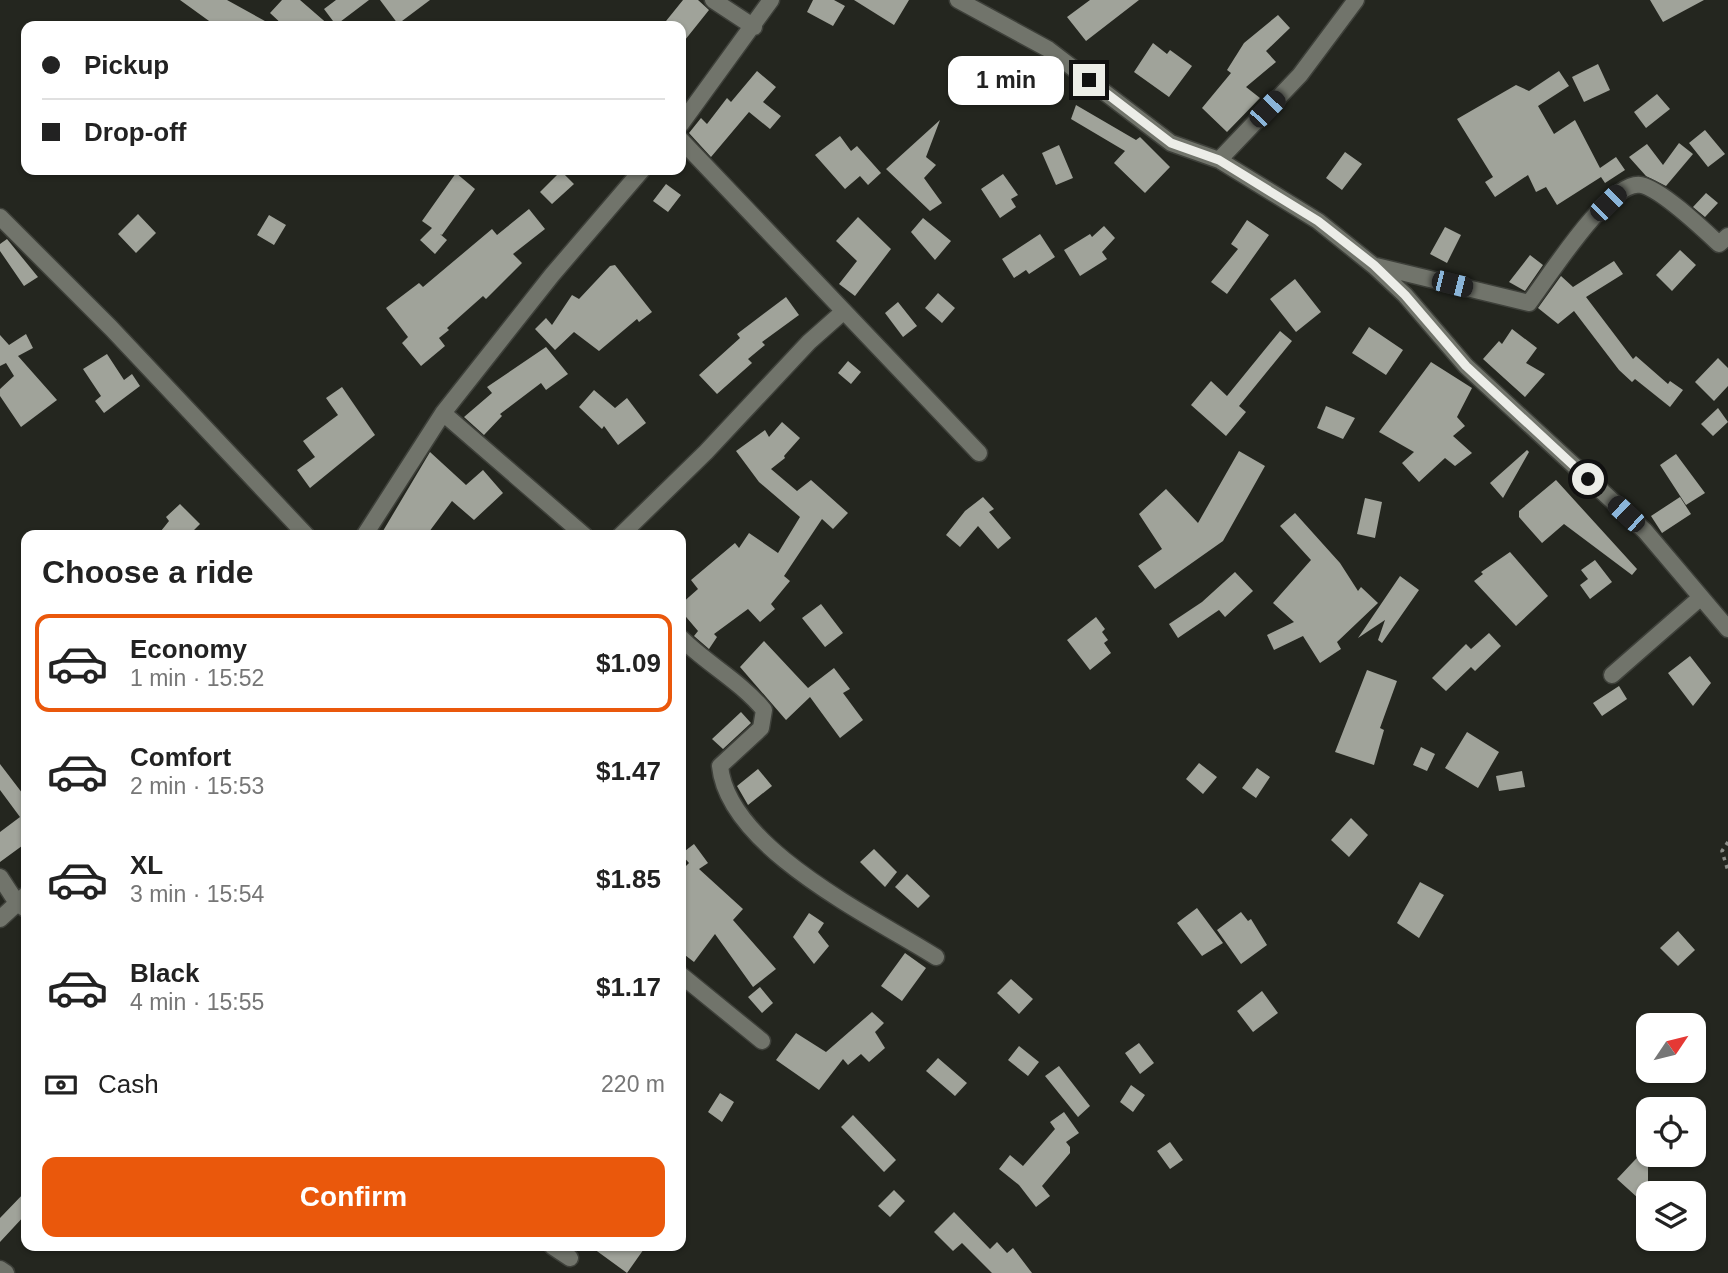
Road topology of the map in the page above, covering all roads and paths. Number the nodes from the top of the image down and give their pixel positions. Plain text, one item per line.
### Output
1 (713, 0) edge
2 (771, 0) edge
3 (958, 0) edge
4 (1356, 0) edge
5 (754, 27) junction
6 (686, 117) edge
7 (686, 145) edge
8 (1219, 160) junction
9 (638, 175) edge
10 (0, 217) edge
11 (1728, 236) edge
12 (1374, 265) junction
13 (844, 310) junction
14 (443, 413) junction
15 (979, 453) dead end
16 (301, 530) edge
17 (368, 530) edge
18 (578, 530) edge
19 (626, 530) edge
20 (1700, 598) junction
21 (1728, 629) edge
22 (686, 643) edge
23 (1612, 675) dead end
24 (1728, 842) edge
25 (1728, 872) edge
26 (0, 877) edge
27 (21, 901) edge
28 (21, 904) edge
29 (0, 919) edge
30 (936, 957) dead end
31 (686, 979) edge
32 (762, 1041) dead end
33 (560, 1251) edge
34 (570, 1258) dead end
35 (0, 1269) edge
36 (6, 1273) edge

1 - 5 street
2 - 5 street
3 - 8 street
4 - 8 street
5 - 6 street
7 - 13 street
8 - 12 street
9 - 14 street
10 - 16 street
11 - 12 street
12 - 20 street
13 - 15 street
13 - 19 street
14 - 17 street
14 - 18 street
20 - 21 street
20 - 23 street
22 - 30 street
24 - 25 path
26 - 27 street
28 - 29 street
31 - 32 street
33 - 34 street
35 - 36 street

